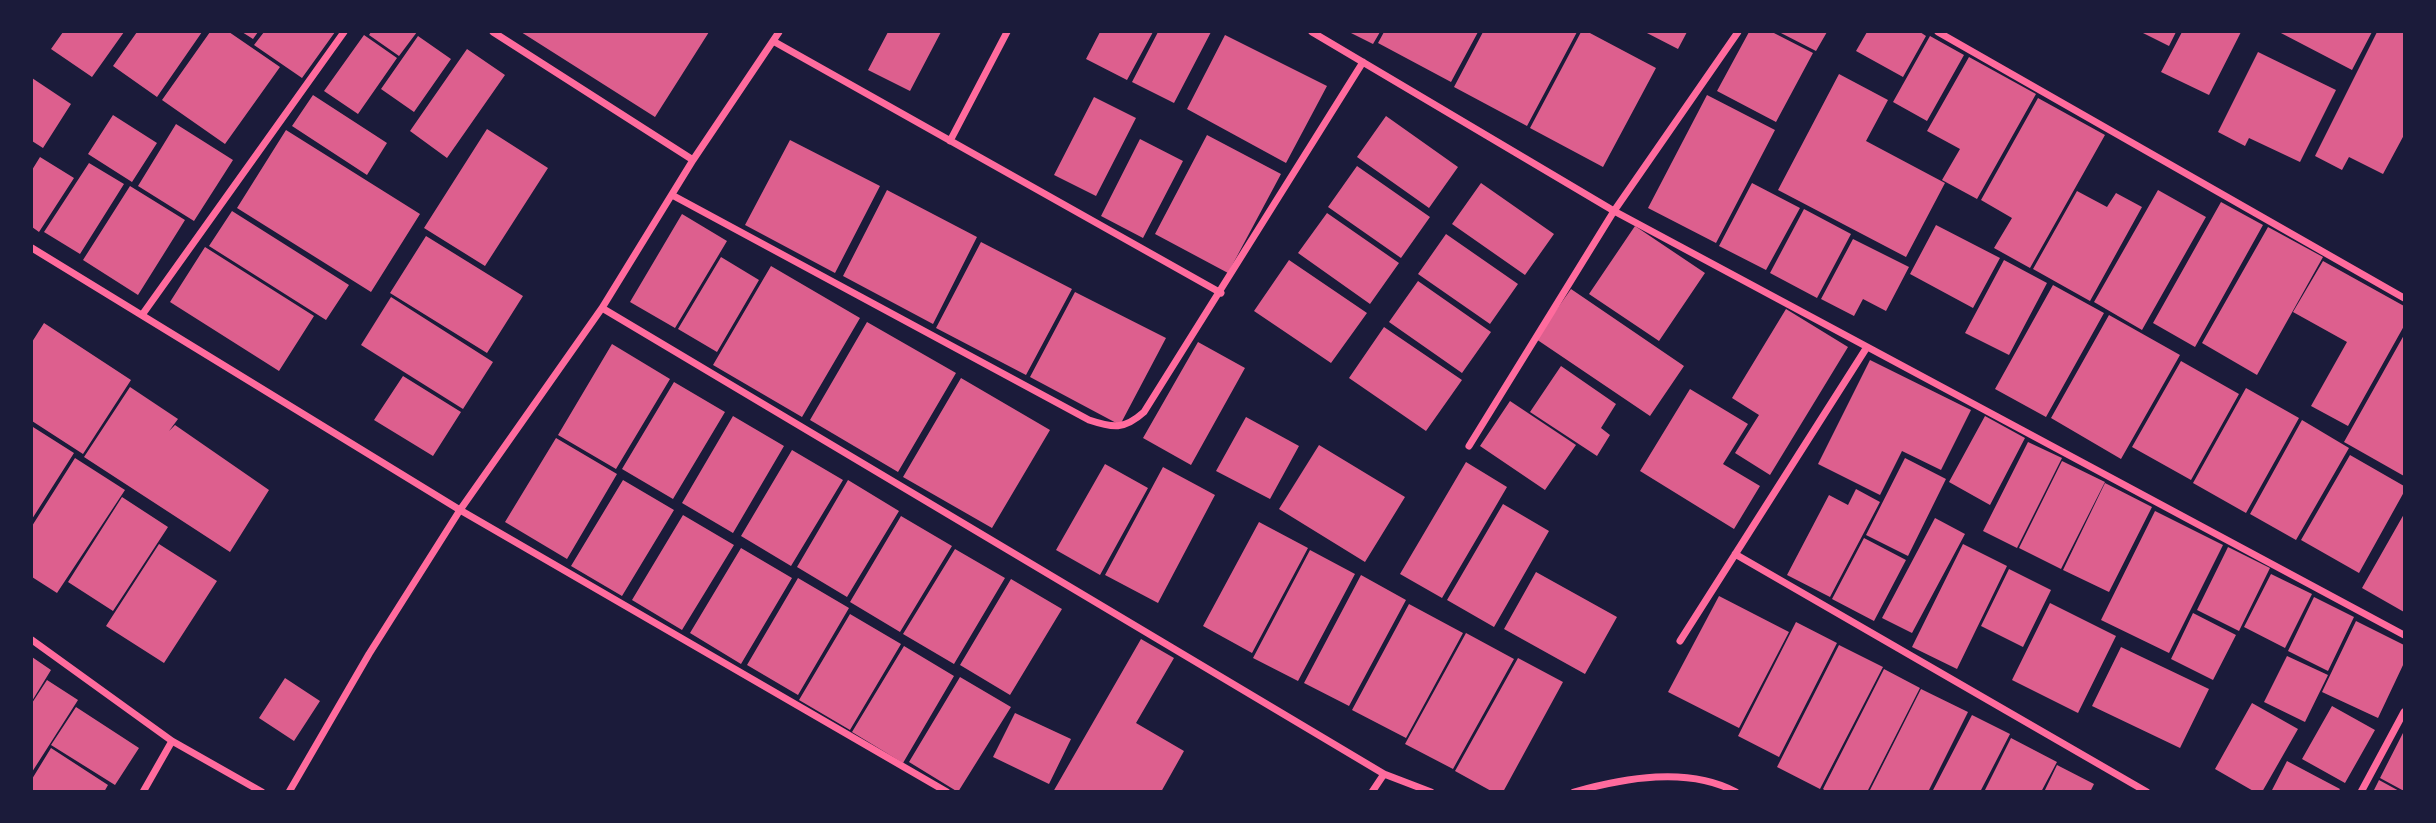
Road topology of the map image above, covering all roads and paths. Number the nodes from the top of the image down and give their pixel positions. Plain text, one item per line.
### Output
1 (344, 32) edge
2 (493, 32) edge
3 (779, 32) edge
4 (1007, 32) edge
5 (1312, 32) edge
6 (1738, 32) edge
7 (1938, 32) edge
8 (772, 41) junction
9 (1363, 62) junction
10 (950, 141) junction
11 (692, 160) junction
12 (672, 195) junction
13 (1614, 211) junction
14 (32, 248) edge
15 (1221, 293) junction
16 (2404, 298) edge
17 (602, 308) junction
18 (142, 315) junction
19 (1867, 347) junction
20 (1469, 446) dead end
21 (460, 510) junction
22 (1735, 554) junction
23 (2404, 635) edge
24 (32, 640) edge
25 (1680, 641) dead end
26 (2404, 712) edge
27 (172, 741) junction
28 (1384, 774) junction
29 (143, 792) edge
30 (262, 792) edge
31 (289, 792) edge
32 (947, 792) edge
33 (1372, 792) edge
34 (1432, 792) edge
35 (1574, 792) edge
36 (1736, 792) edge
37 (2147, 792) edge
38 (2361, 792) edge

1 - 18 street
2 - 11 street
3 - 8 street
4 - 10 street
5 - 9 street
6 - 13 street
7 - 16 street
8 - 10 street
8 - 11 street
9 - 13 street
9 - 15 street
10 - 15 street
11 - 12 street
12 - 15 street
12 - 17 street
13 - 19 street
13 - 20 street
14 - 18 street
17 - 21 street
17 - 28 street
18 - 21 street
19 - 22 street
19 - 23 street
21 - 31 street
21 - 32 street
22 - 25 street
22 - 37 street
24 - 27 street
26 - 38 street
27 - 29 street
27 - 30 street
28 - 33 street
28 - 34 street
35 - 36 street

